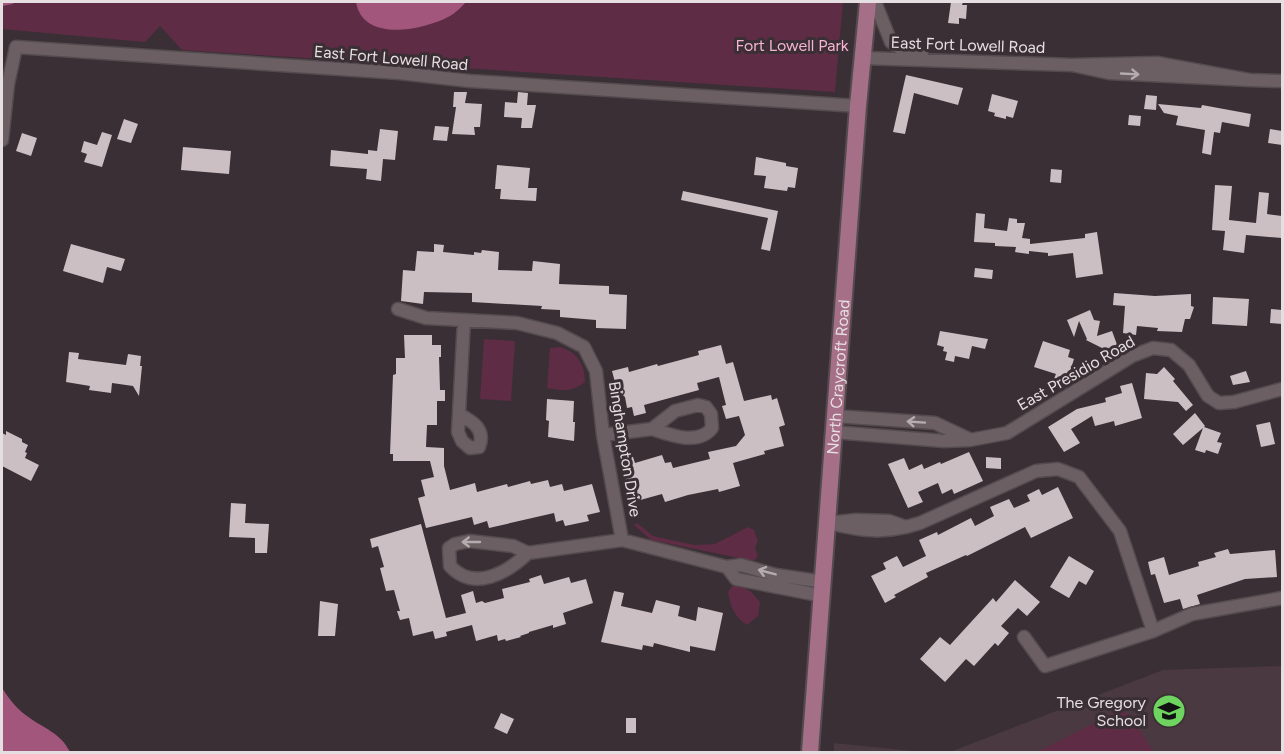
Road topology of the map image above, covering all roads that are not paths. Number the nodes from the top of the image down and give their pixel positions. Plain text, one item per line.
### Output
1 (868, 2) edge
2 (875, 2) edge
3 (863, 58) junction
4 (941, 60) junction
5 (1282, 81) edge
6 (858, 106) junction
7 (2, 140) edge
8 (398, 309) dead end
9 (464, 320) junction
10 (1282, 389) edge
11 (459, 414) dead end
12 (834, 424) junction
13 (652, 429) dead end
14 (603, 435) junction
15 (828, 523) junction
16 (622, 540) junction
17 (528, 553) junction
18 (824, 589) junction
19 (1282, 598) edge
20 (1153, 631) junction
21 (1024, 637) dead end
22 (810, 753) edge

1 - 3 main road, North Craycroft Road
2 - 4 street
3 - 4 street, East Fort Lowell Road
3 - 6 main road, North Craycroft Road
4 - 5 street, East Fort Lowell Road
6 - 7 street, East Fort Lowell Road
6 - 12 main road, North Craycroft Road
8 - 9 street, Binghampton Drive
9 - 11 street
9 - 14 street, Binghampton Drive
10 - 12 street, East Presidio Road
12 - 15 main road, North Craycroft Road
13 - 14 street
14 - 16 street, Binghampton Drive
15 - 18 main road, North Craycroft Road
15 - 20 street
16 - 17 street
16 - 18 street
17 -> 17 street
18 - 22 main road, North Craycroft Road
19 - 20 street
20 - 21 street

